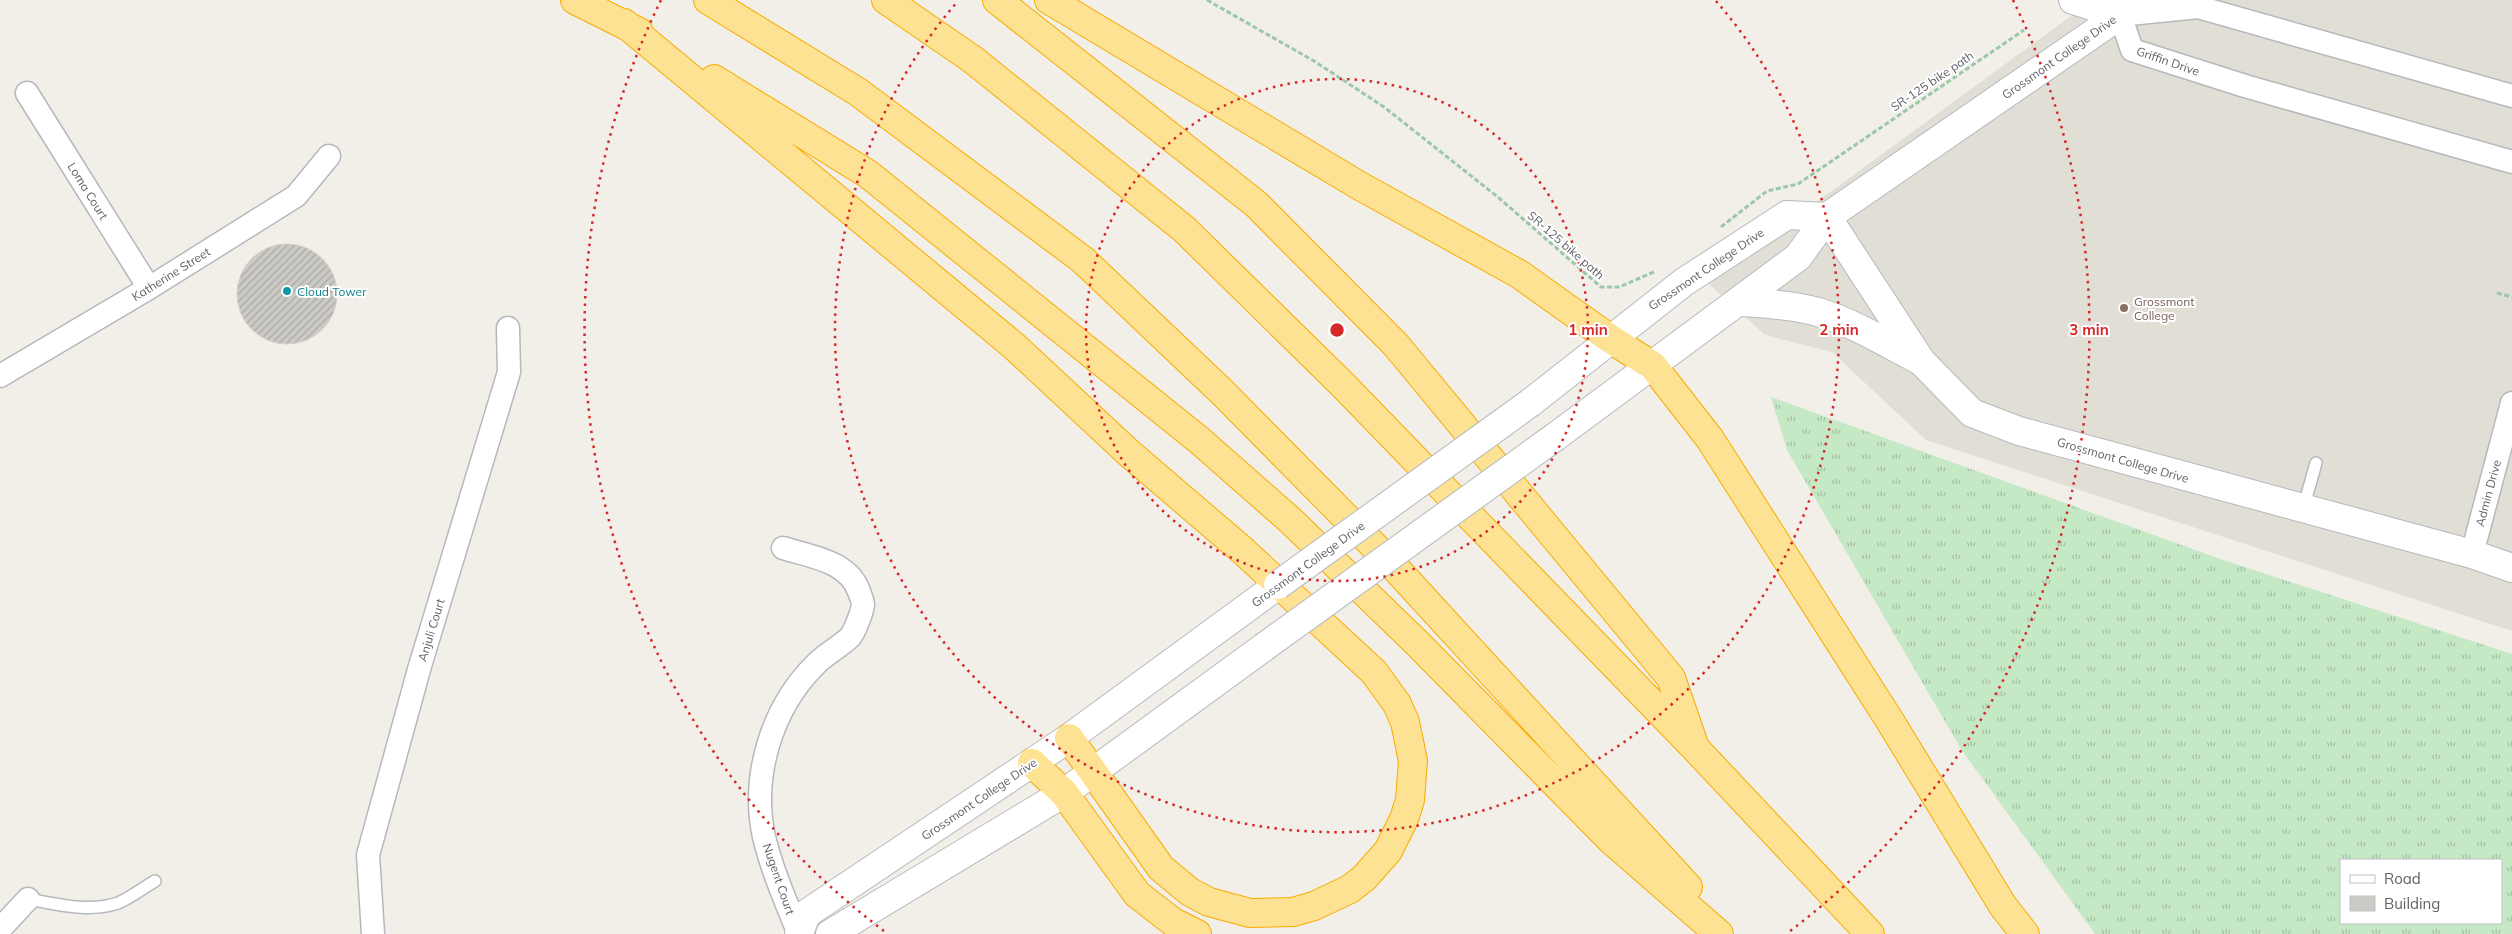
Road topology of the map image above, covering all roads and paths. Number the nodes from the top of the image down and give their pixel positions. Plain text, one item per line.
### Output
1 (575, 0) edge
2 (708, 0) edge
3 (886, 0) edge
4 (997, 0) edge
5 (1049, 0) edge
6 (1207, 0) edge
7 (2073, 0) edge
8 (2131, 7) edge
9 (624, 23) junction
10 (2024, 30) dead end
11 (27, 93) dead end
12 (2512, 96) edge
13 (329, 156) dead end
14 (2512, 162) edge
15 (1827, 217) junction
16 (1715, 232) dead end
17 (1664, 268) dead end
18 (149, 288) junction
19 (2498, 293) dead end
20 (2512, 297) edge
21 (1738, 302) junction
22 (508, 328) dead end
23 (1610, 338) junction
24 (1921, 361) junction
25 (1653, 366) junction
26 (0, 376) edge
27 (2512, 403) edge
28 (2316, 462) dead end
29 (2303, 509) junction
30 (783, 548) dead end
31 (2472, 554) junction
32 (2512, 568) edge
33 (1069, 738) junction
34 (1695, 748) junction
35 (1032, 763) junction
36 (1092, 773) junction
37 (1064, 793) junction
38 (155, 881) dead end
39 (28, 899) joint
40 (0, 929) edge
41 (373, 934) edge
42 (799, 934) edge
43 (830, 934) edge
44 (1196, 934) edge
45 (1719, 934) edge
46 (1732, 934) edge
47 (1870, 934) edge
48 (2025, 934) edge

1 - 9 highway
2 - 46 highway
3 - 34 highway
4 - 34 highway
5 - 23 highway
6 - 17 path, SR-125 bike path
7 - 8 main road
8 - 12 street
8 - 14 street, Griffin Drive
8 - 15 main road, Grossmont College Drive
9 - 36 highway
9 - 45 highway
10 - 16 path, SR-125 bike path
11 - 18 street, Loma Court
13 - 18 street, Katherine Street
15 - 21 main road, Grossmont College Drive
15 - 23 main road, Grossmont College Drive
15 - 24 main road, Grossmont College Drive
18 - 26 street, Katherine Street
19 - 20 path
21 - 24 main road
21 - 25 main road, Grossmont College Drive
22 - 41 street, Anjuli Court
23 - 25 highway
23 - 33 main road, Grossmont College Drive, bridge
24 - 29 main road, Grossmont College Drive
25 - 36 main road, Grossmont College Drive, bridge
25 - 48 highway
27 - 31 street, Admin Drive
28 - 29 lane
29 - 31 main road, Grossmont College Drive
30 - 42 street, Nugent Court
31 - 32 main road, Grossmont College Drive
33 - 35 main road, Grossmont College Drive
33 - 36 highway
34 - 47 highway
35 - 37 highway
35 - 42 main road, Grossmont College Drive
36 - 37 main road, Grossmont College Drive
37 - 43 main road, Grossmont College Drive
37 - 44 highway
38 - 39 lane
39 - 40 street

